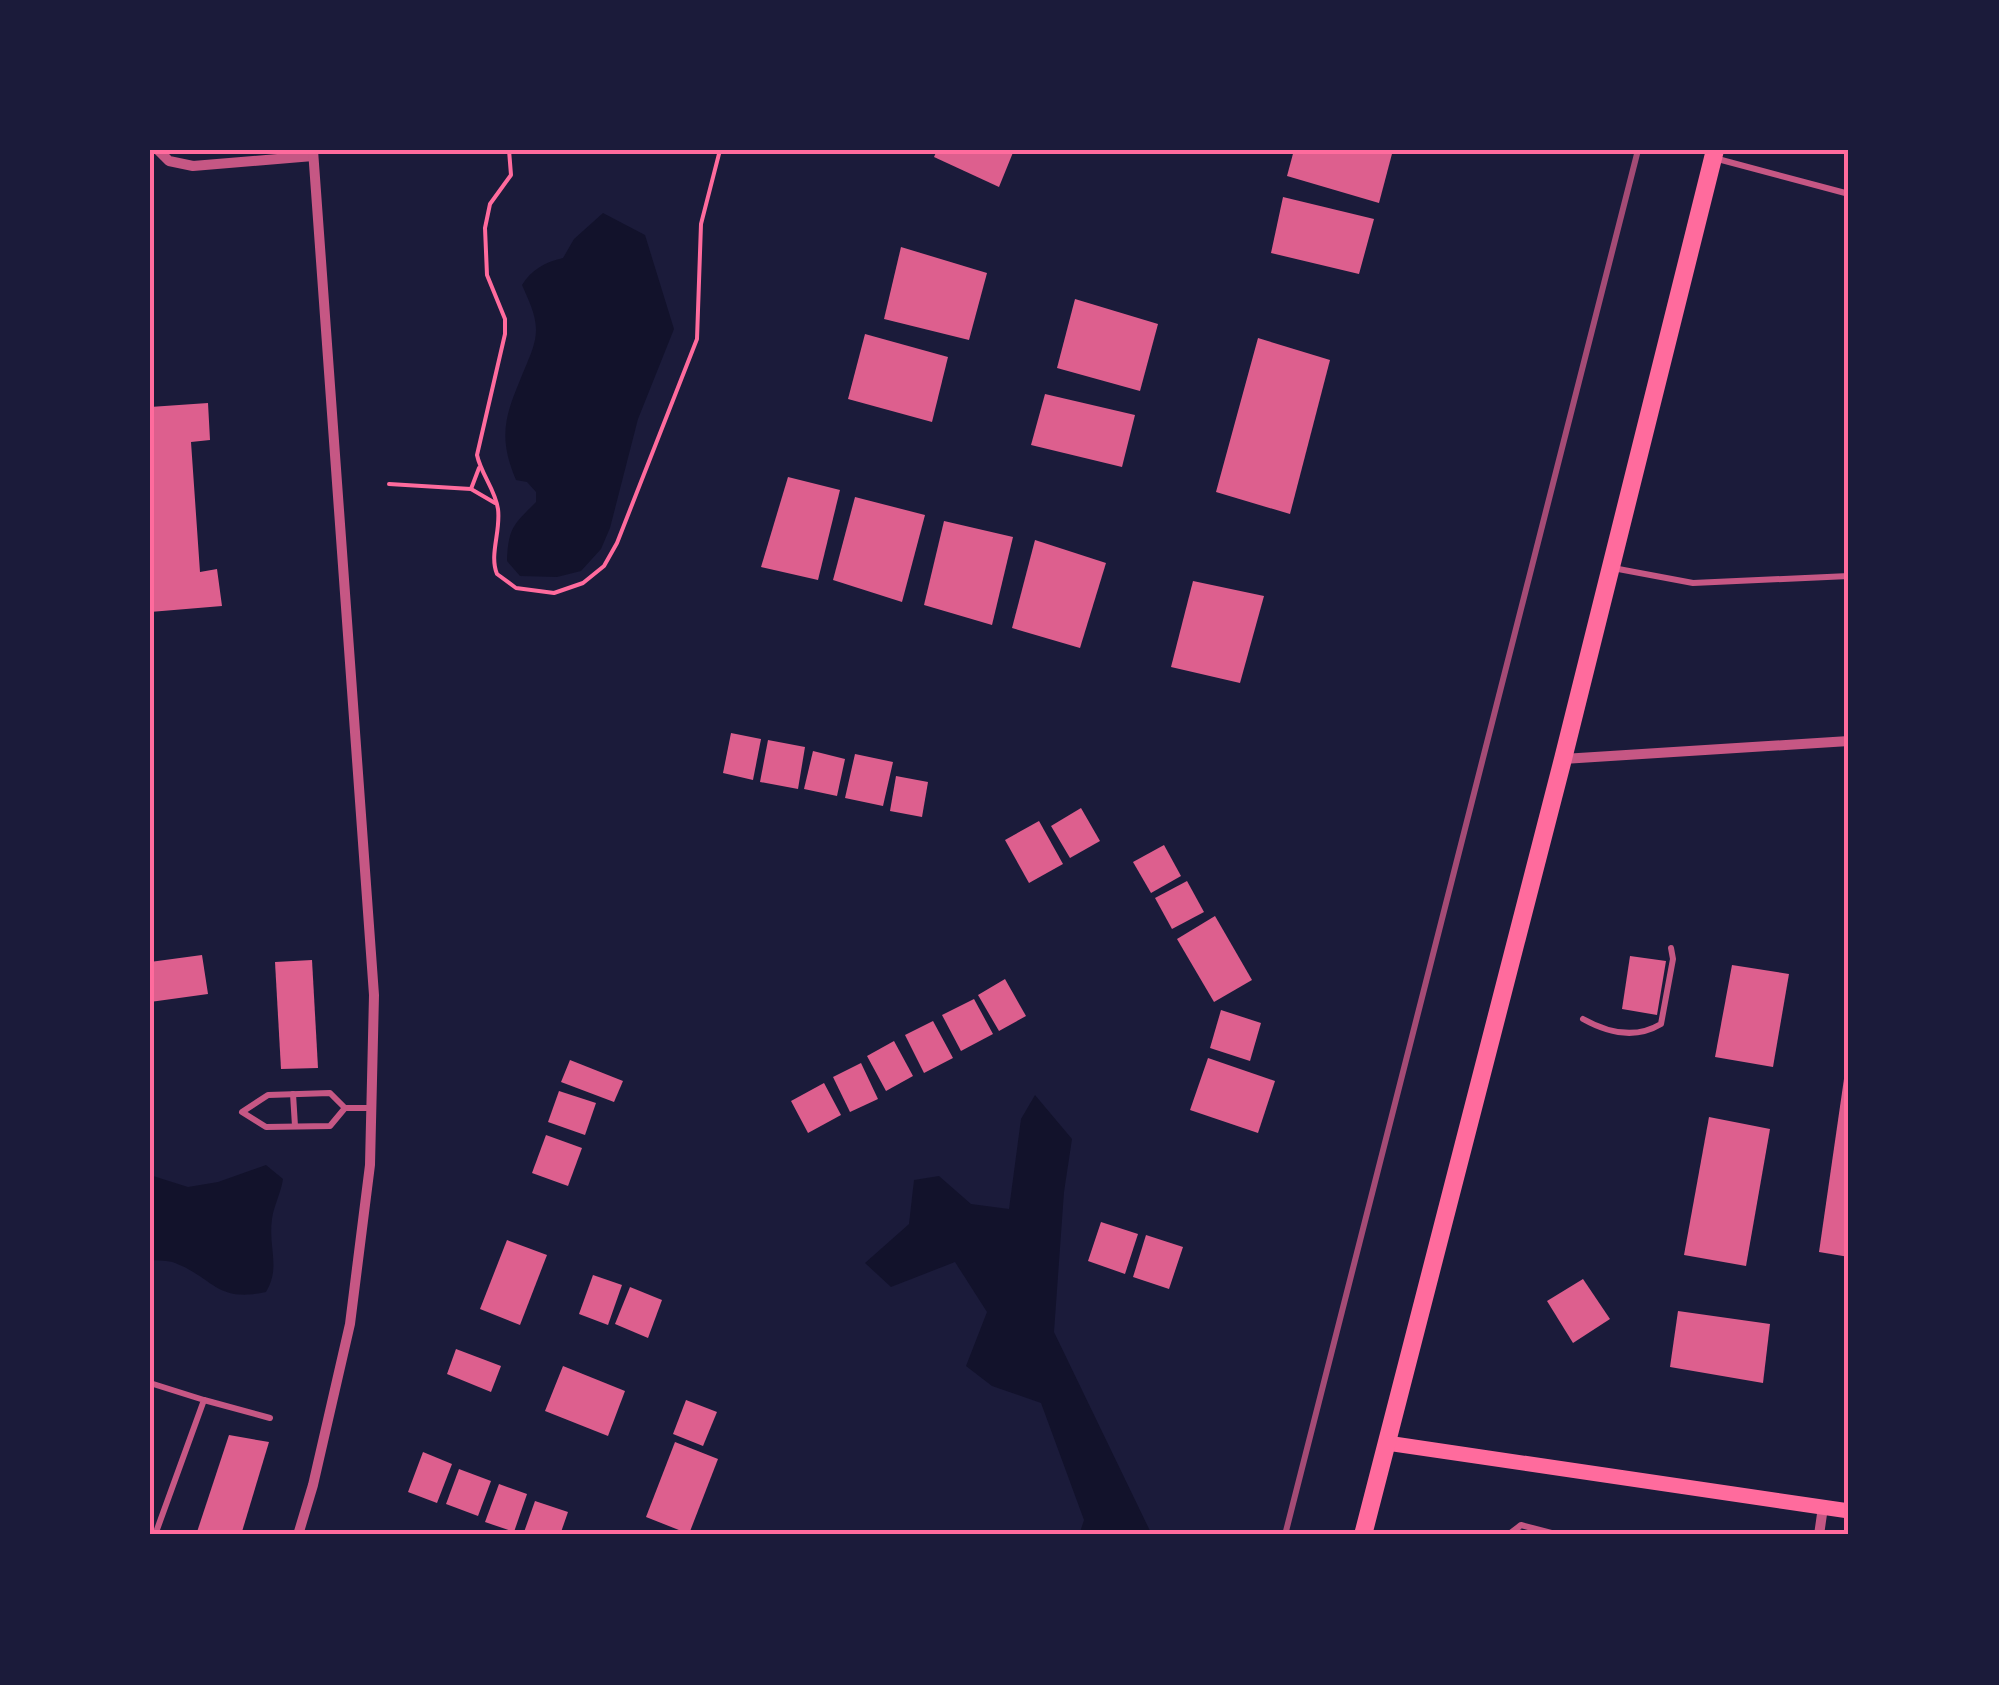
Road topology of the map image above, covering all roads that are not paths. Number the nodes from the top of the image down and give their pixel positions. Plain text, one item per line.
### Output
1 (158, 150) edge
2 (313, 153) edge
3 (1714, 154) edge
4 (1849, 194) edge
5 (1612, 568) junction
6 (1849, 576) edge
7 (1849, 741) edge
8 (1563, 759) junction
9 (1671, 948) dead end
10 (1583, 1019) dead end
11 (293, 1094) junction
12 (346, 1108) junction
13 (371, 1108) junction
14 (294, 1126) junction
15 (150, 1383) edge
16 (204, 1400) junction
17 (270, 1418) dead end
18 (1386, 1444) junction
19 (1823, 1507) junction
20 (1849, 1511) edge
21 (1511, 1533) edge
22 (155, 1535) edge
23 (298, 1535) edge
24 (1364, 1535) edge
25 (1530, 1535) edge
26 (1559, 1535) edge
27 (1819, 1535) edge

1 - 2 street
2 - 13 street
3 - 4 lane
3 - 5 main road
5 - 6 lane
5 - 8 main road
7 - 8 street
8 - 18 main road
9 - 10 lane
11 - 12 lane
11 - 14 lane
11 - 14 lane
12 - 13 lane
12 - 14 lane
13 - 23 street
15 - 16 lane
16 - 17 lane
16 - 22 lane
18 - 19 main road
18 - 24 main road
19 - 20 main road
19 - 27 street
21 - 25 lane
21 - 26 lane

